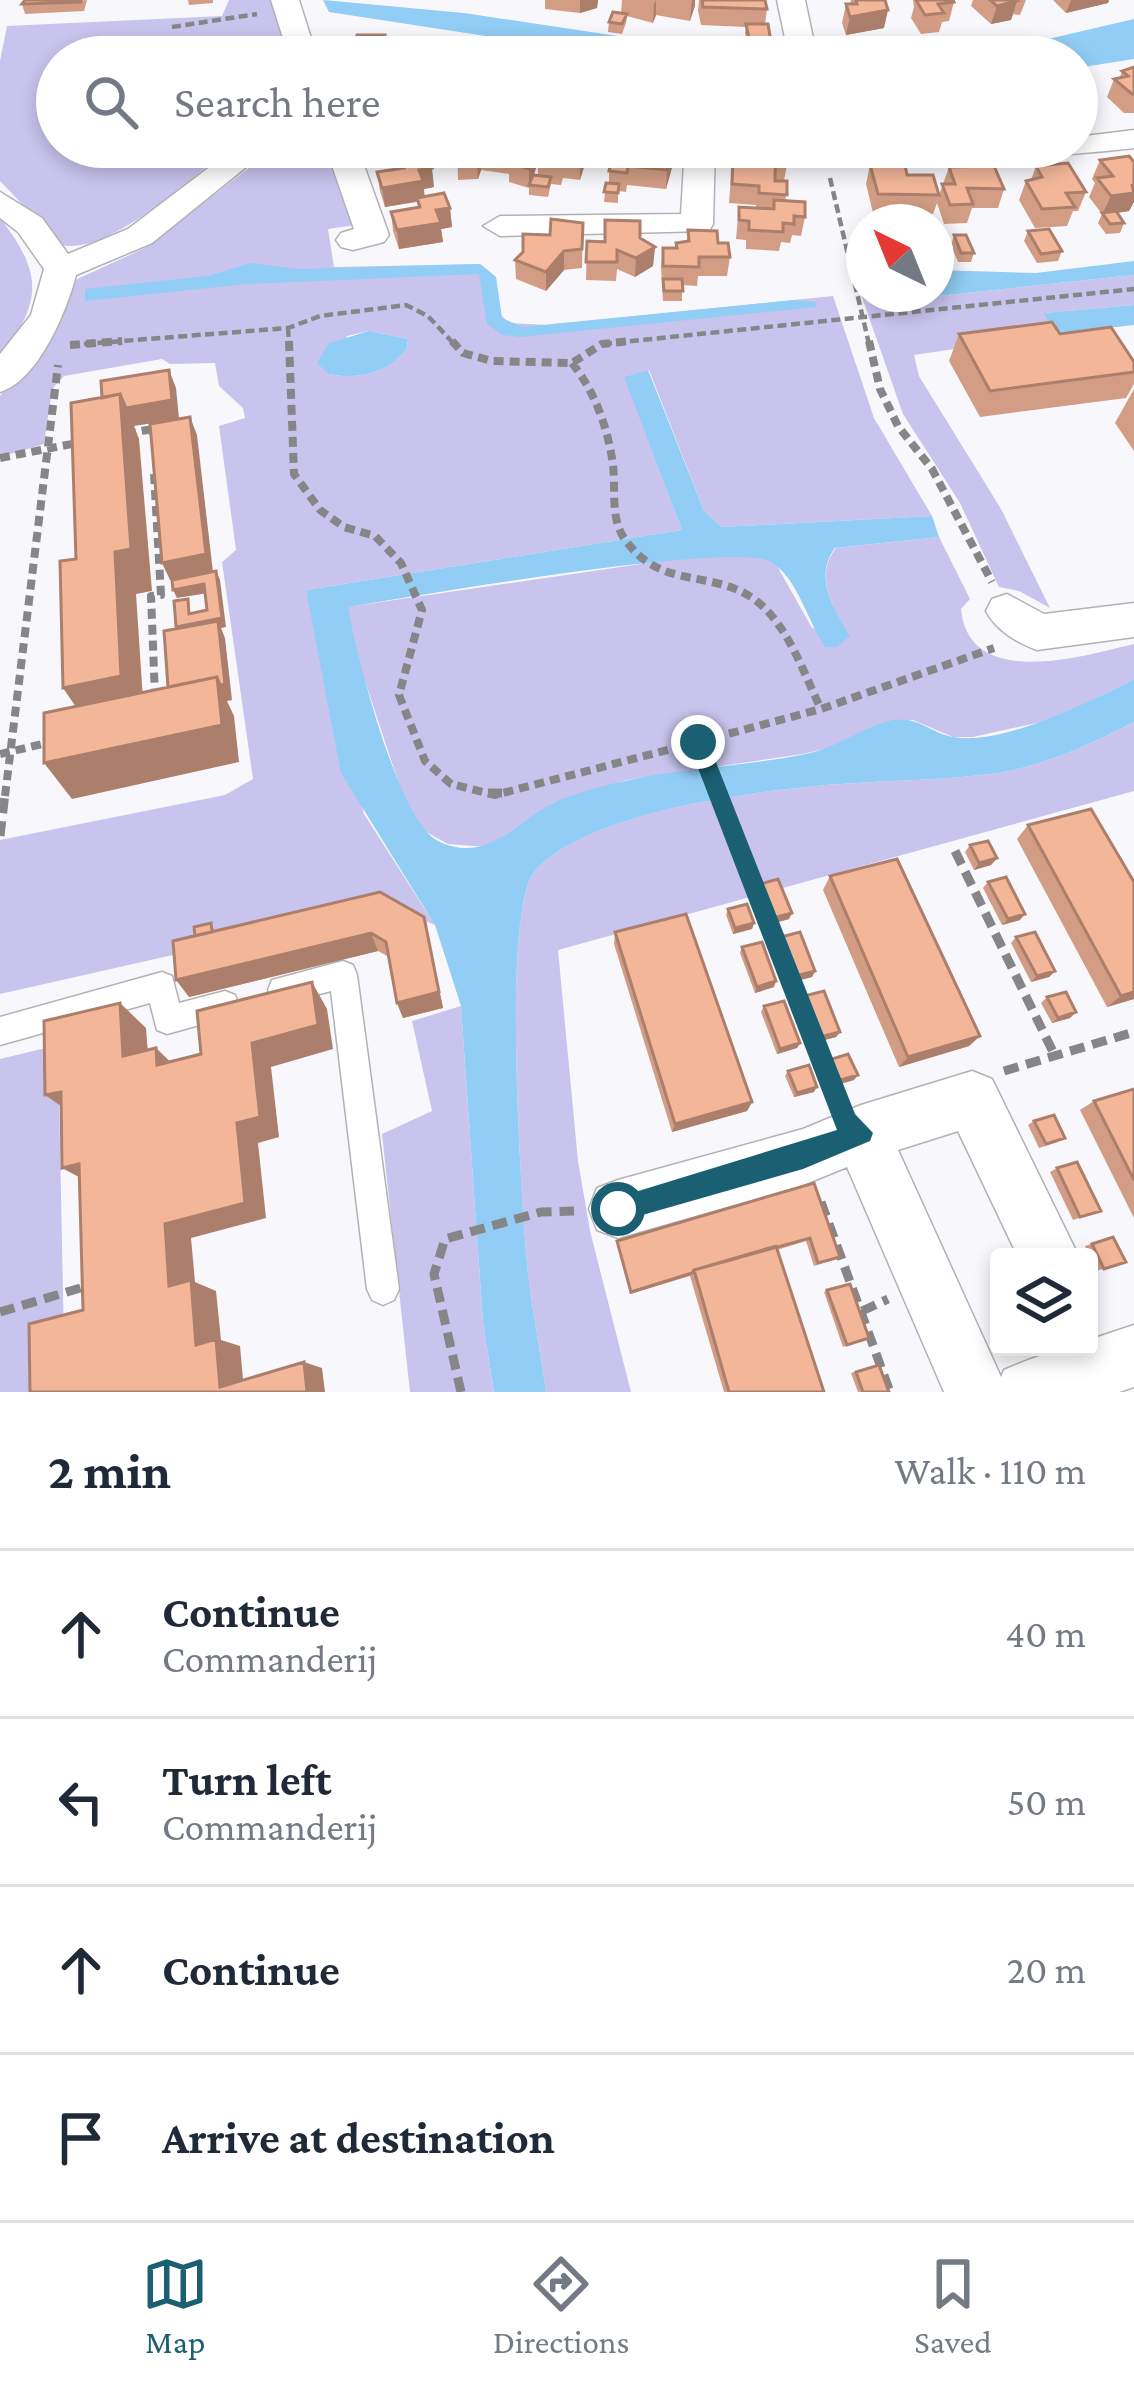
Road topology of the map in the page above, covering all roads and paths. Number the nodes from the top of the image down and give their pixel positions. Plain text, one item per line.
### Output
1 (791, 0) edge
2 (287, 5) edge
3 (172, 27) dead end
4 (297, 36) edge
5 (798, 36) edge
6 (1134, 139) edge
7 (1098, 144) edge
8 (229, 168) edge
9 (348, 168) edge
10 (699, 168) edge
11 (828, 168) edge
12 (0, 202) edge
13 (500, 226) dead end
14 (353, 240) dead end
15 (61, 269) junction
16 (1134, 289) edge
17 (862, 316) junction
18 (288, 328) junction
19 (572, 363) junction
20 (0, 379) edge
21 (110, 437) edge
22 (89, 441) edge
23 (47, 449) junction
24 (0, 458) edge
25 (1134, 620) edge
26 (1022, 622) junction
27 (821, 709) junction
28 (156, 717) edge
29 (72, 737) edge
30 (698, 742) junction
31 (4, 753) edge
32 (0, 836) edge
33 (955, 851) dead end
34 (0, 1031) edge
35 (1134, 1032) edge
36 (1055, 1056) junction
37 (972, 1099) junction
38 (861, 1133) junction
39 (803, 1157) junction
40 (618, 1209) dead end
41 (541, 1212) dead end
42 (1045, 1248) edge
43 (87, 1286) edge
44 (383, 1289) dead end
45 (0, 1312) edge
46 (1108, 1354) edge
47 (460, 1392) edge
48 (890, 1392) edge
49 (976, 1392) edge
50 (1026, 1392) edge

1 - 5 street
2 - 3 path
2 - 4 street
6 - 7 street
8 - 15 street
9 - 14 street
10 - 13 street
11 - 17 path
12 - 15 street
15 - 20 street
16 - 17 path
17 - 19 path
17 - 26 path
18 - 19 path
18 - 23 path
18 - 30 path
19 - 27 path
21 - 28 path
22 - 23 path
23 - 24 path
23 - 31 path
25 - 26 street
26 - 27 path
27 - 30 path
29 - 31 path
30 - 38 path
31 - 32 path
33 - 36 path
34 - 44 lane
35 - 36 path
36 - 37 path
37 - 38 street
37 - 42 street
38 - 39 street
38 - 49 street
39 - 40 street
39 - 48 path
41 - 47 path
43 - 45 path
46 - 50 street

